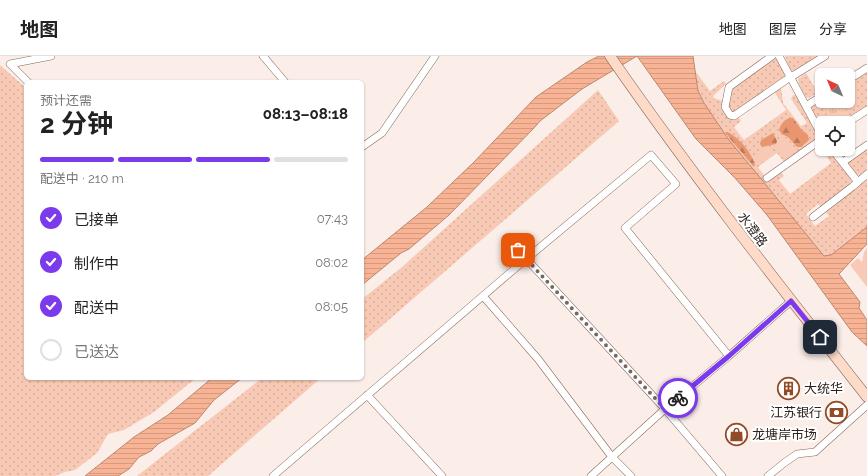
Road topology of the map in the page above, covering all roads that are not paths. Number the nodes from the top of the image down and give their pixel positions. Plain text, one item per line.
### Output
1 (51, 56) edge
2 (263, 56) edge
3 (610, 56) edge
4 (772, 56) edge
5 (779, 56) edge
6 (825, 56) edge
7 (432, 57) edge
8 (867, 68) edge
9 (855, 76) edge
10 (791, 78) junction
11 (26, 80) edge
12 (283, 80) edge
13 (815, 100) edge
14 (806, 106) junction
15 (867, 110) edge
16 (855, 118) edge
17 (815, 123) edge
18 (815, 144) edge
19 (867, 145) edge
20 (364, 146) edge
21 (838, 156) edge
22 (843, 162) junction
23 (867, 174) edge
24 (767, 178) dead end
25 (858, 182) junction
26 (813, 217) dead end
27 (509, 240) dead end
28 (526, 259) junction
29 (483, 296) junction
30 (791, 301) junction
31 (729, 356) junction
32 (367, 395) junction
33 (867, 397) edge
34 (867, 405) edge
35 (665, 409) junction
36 (612, 457) junction
37 (277, 475) edge
38 (442, 476) edge
39 (590, 476) edge
40 (631, 476) edge
41 (722, 476) edge
42 (768, 476) edge

1 - 11 street
2 - 12 street
3 - 30 street, 水澄路
4 - 10 street
5 - 10 street
6 - 10 street
7 - 20 street
8 - 9 street
10 - 14 street
13 - 14 street
14 - 17 street
15 - 16 street
18 - 24 street
19 - 22 street
21 - 22 street
22 - 25 street
23 - 25 street
25 - 26 street
27 - 28 street
28 - 29 street
28 - 31 street
28 - 35 street
29 - 32 street
29 - 36 street
30 - 31 street
30 - 33 street, 水澄路
31 - 35 street
32 - 37 street
32 - 38 street
34 - 42 street
35 - 36 street
35 - 41 street
36 - 39 street
36 - 40 street

